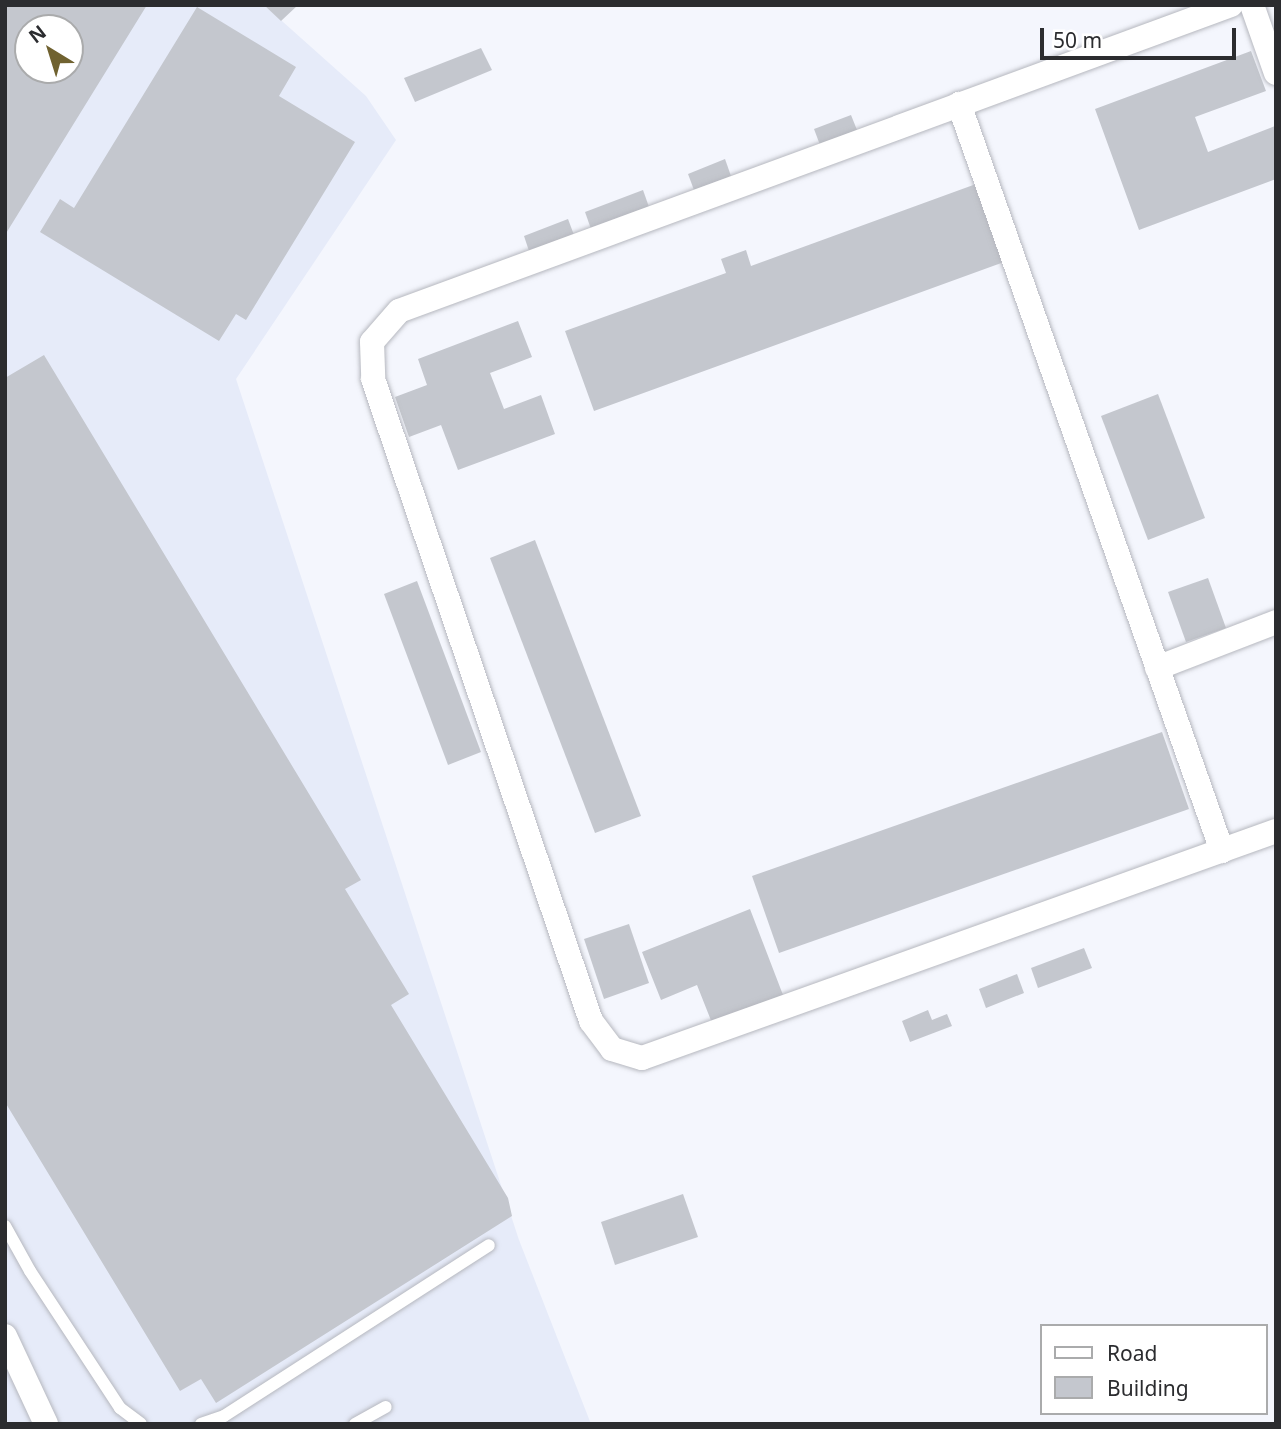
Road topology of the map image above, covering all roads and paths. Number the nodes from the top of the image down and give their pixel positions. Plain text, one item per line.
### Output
1 (1231, 5) edge
2 (1252, 5) edge
3 (1276, 73) edge
4 (959, 103) junction
5 (1276, 622) edge
6 (1157, 668) junction
7 (1276, 831) edge
8 (1222, 851) junction
9 (5, 1226) edge
10 (489, 1245) dead end
11 (5, 1336) edge
12 (386, 1407) dead end
13 (46, 1424) edge
14 (141, 1424) edge
15 (201, 1424) edge
16 (355, 1424) edge

1 - 4 street
2 - 3 street
4 - 6 street
4 - 8 street
5 - 6 street
6 - 8 street
7 - 8 street
9 - 14 lane
10 - 15 lane
11 - 13 street
12 - 16 lane

